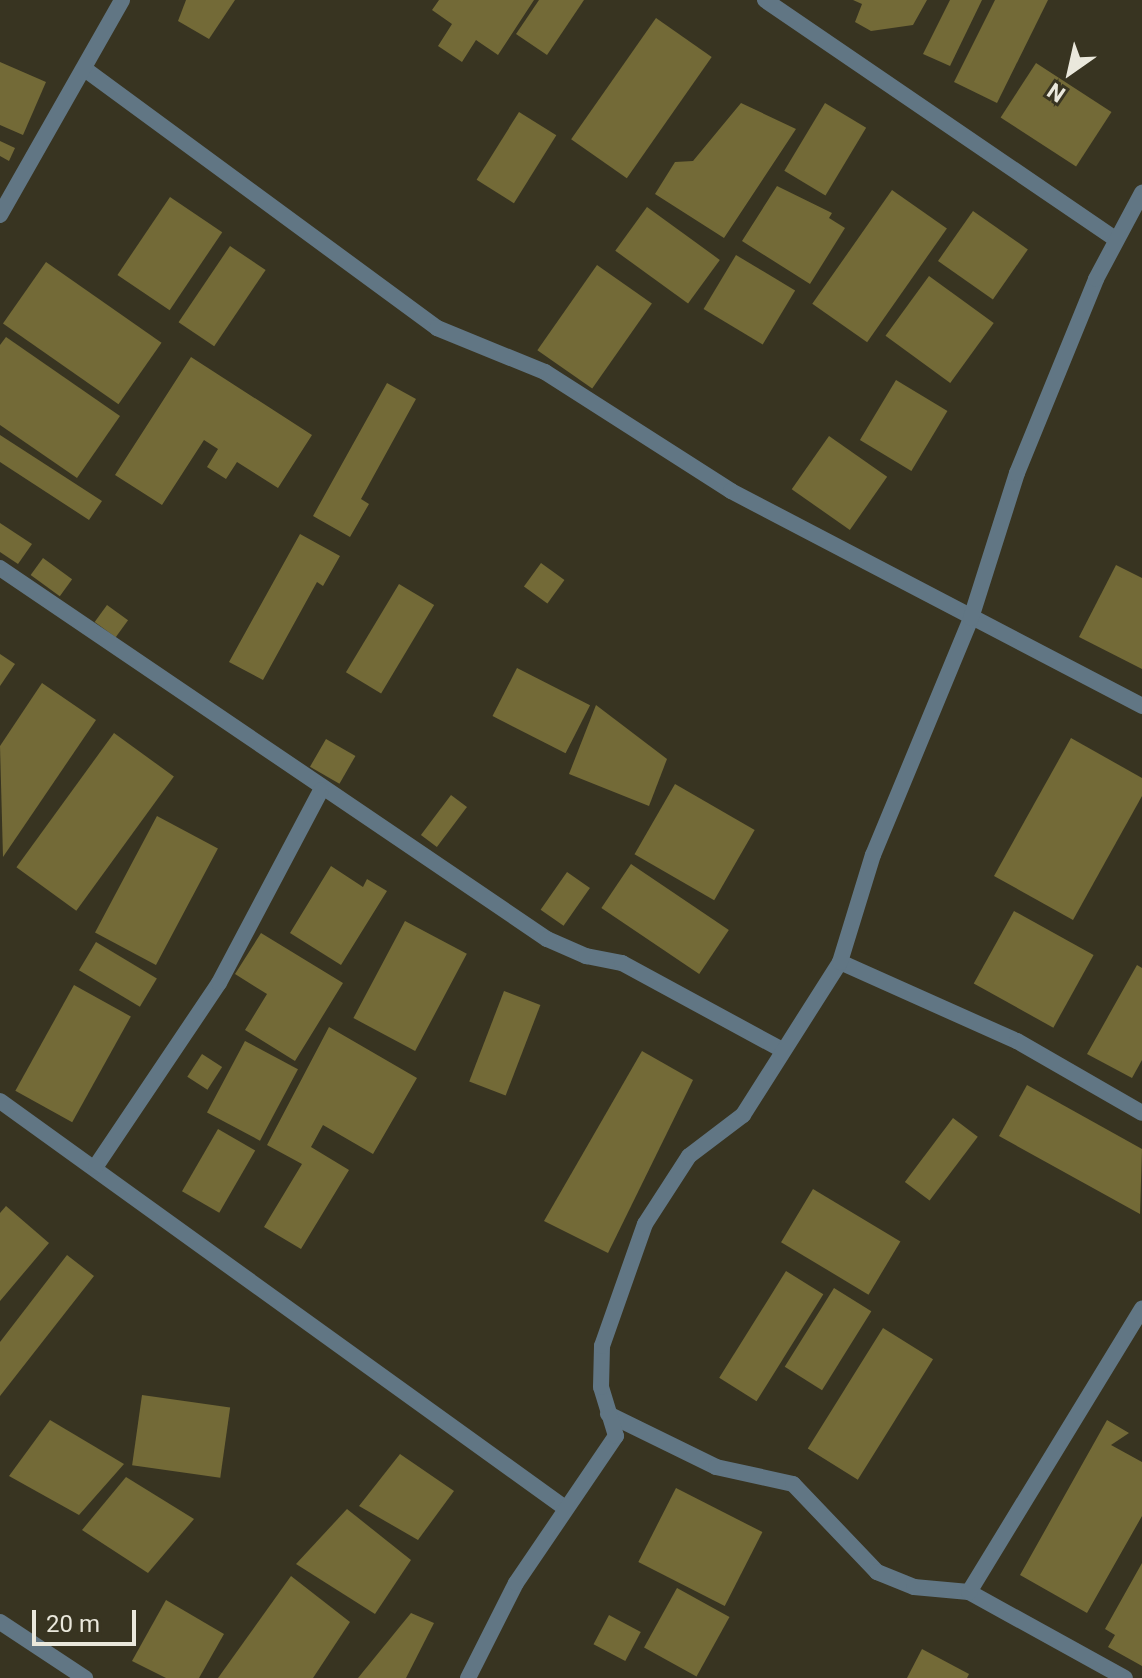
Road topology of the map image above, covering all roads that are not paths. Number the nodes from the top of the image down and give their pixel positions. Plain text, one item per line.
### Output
1 (122, 0) edge
2 (765, 0) edge
3 (86, 70) junction
4 (1142, 193) edge
5 (0, 215) edge
6 (1116, 239) junction
7 (0, 568) edge
8 (971, 618) junction
9 (1142, 706) edge
10 (321, 790) junction
11 (840, 962) junction
12 (782, 1050) junction
13 (0, 1101) edge
14 (1142, 1113) edge
15 (96, 1166) junction
16 (1142, 1309) edge
17 (605, 1412) junction
18 (565, 1508) junction
19 (969, 1592) junction
20 (0, 1622) edge
21 (85, 1678) edge
22 (468, 1678) edge
23 (1125, 1678) edge

1 - 3 street
2 - 6 street
3 - 5 street
3 - 8 street
4 - 6 street
6 - 8 street
7 - 10 street
8 - 9 street
8 - 11 street
10 - 12 street
10 - 15 street
11 - 12 street
11 - 14 street
12 - 17 street
13 - 15 street
15 - 18 street
16 - 19 street
17 - 18 street
17 - 19 street
18 - 22 street
19 - 23 street
20 - 21 street

